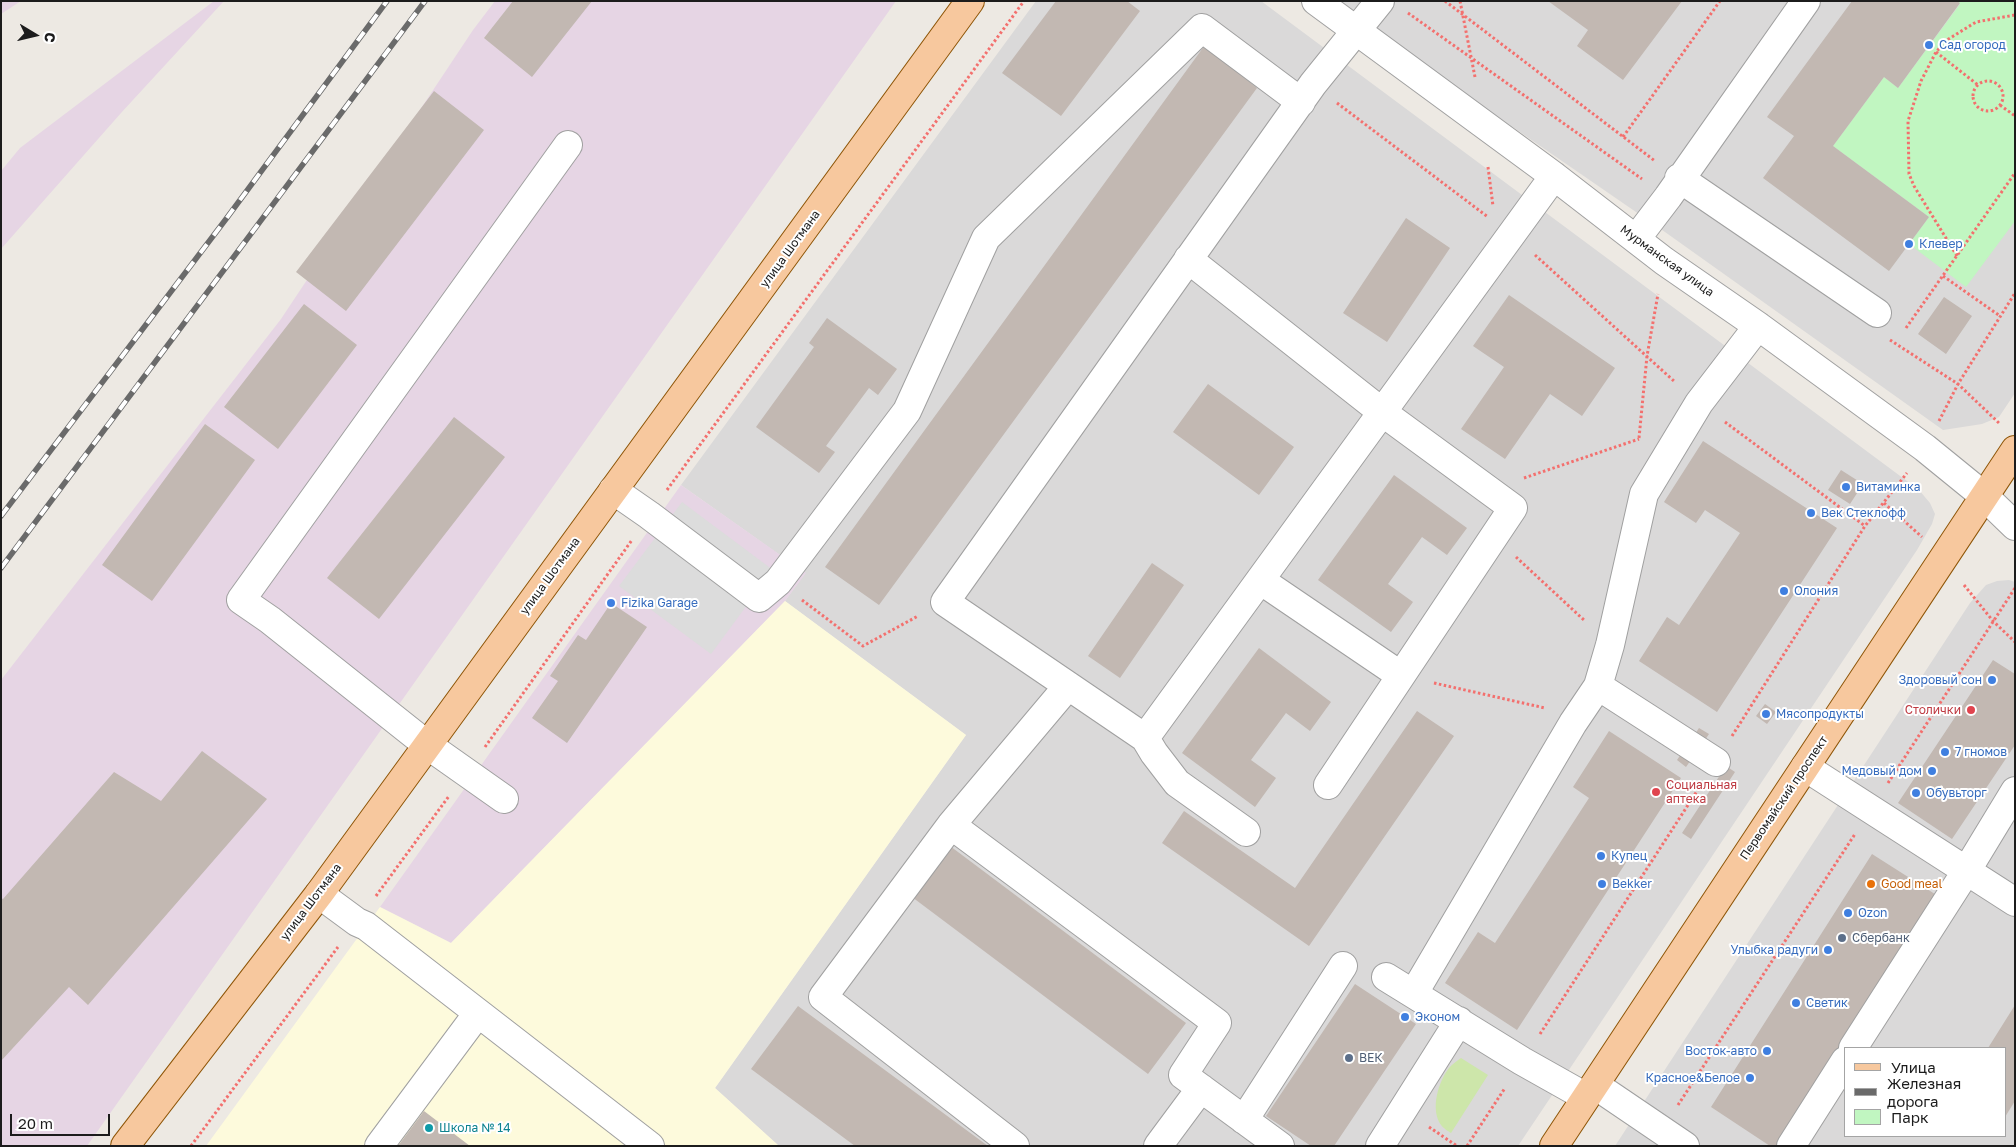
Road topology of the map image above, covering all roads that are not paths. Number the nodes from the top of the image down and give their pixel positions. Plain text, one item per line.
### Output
1 (970, 1) edge
2 (1316, 1) edge
3 (1380, 1) edge
4 (1805, 2) edge
5 (1355, 31) junction
6 (1301, 102) junction
7 (568, 145) dead end
8 (1554, 176) junction
9 (1679, 178) junction
10 (1636, 239) junction
11 (1188, 259) junction
12 (1877, 313) dead end
13 (1758, 326) junction
14 (1382, 412) junction
15 (2015, 450) edge
16 (614, 490) junction
17 (1984, 496) junction
18 (2015, 526) edge
19 (1260, 580) junction
20 (1400, 675) junction
21 (1068, 686) junction
22 (1598, 686) junction
23 (1145, 738) junction
24 (426, 744) junction
25 (1716, 762) dead end
26 (1805, 767) junction
27 (1328, 785) dead end
28 (2015, 791) edge
29 (504, 799) dead end
30 (950, 825) junction
31 (1246, 832) dead end
32 (1967, 870) junction
33 (319, 894) junction
34 (2015, 902) edge
35 (1343, 966) dead end
36 (1386, 977) dead end
37 (1414, 994) junction
38 (478, 1013) junction
39 (1459, 1021) junction
40 (1854, 1047) edge
41 (1844, 1063) edge
42 (1200, 1088) junction
43 (1590, 1091) junction
44 (1244, 1120) junction
45 (125, 1146) edge
46 (379, 1146) edge
47 (650, 1146) edge
48 (1015, 1146) edge
49 (1158, 1146) edge
50 (1280, 1146) edge
51 (1380, 1146) edge
52 (1554, 1146) edge
53 (1685, 1146) edge
54 (1791, 1146) edge

1 - 16 main road, улица Шотмана
2 - 5 street, Мурманская улица
3 - 5 street
4 - 9 street
5 - 6 street
5 - 8 street, Мурманская улица
6 - 11 street
6 - 16 street
7 - 24 street
8 - 10 street, Мурманская улица
8 - 14 street
9 - 10 street
9 - 12 street
10 - 13 street, Мурманская улица
11 - 14 street
11 - 21 street
13 - 17 street, Мурманская улица
13 - 22 street
14 - 19 street
14 - 20 street
15 - 17 main road, Первомайский проспект
16 - 24 main road, улица Шотмана
17 - 18 street, Мурманская улица
17 - 26 main road, Первомайский проспект
19 - 20 street
19 - 23 street
20 - 27 street
21 - 23 street
21 - 30 street
22 - 25 street
22 - 37 street
23 - 31 street
24 - 29 street
24 - 33 main road, улица Шотмана
26 - 32 street
26 - 43 main road, Первомайский проспект
28 - 32 street
30 - 42 street
30 - 48 street
32 - 34 street
32 - 40 street
33 - 38 street
33 - 45 main road, улица Шотмана
35 - 44 street
36 - 37 street
37 - 39 street
38 - 46 street
38 - 47 street
39 - 43 street
39 - 51 street
41 - 54 street
42 - 44 street
42 - 49 street
43 - 52 main road, Первомайский проспект
43 - 53 street
44 - 50 street

